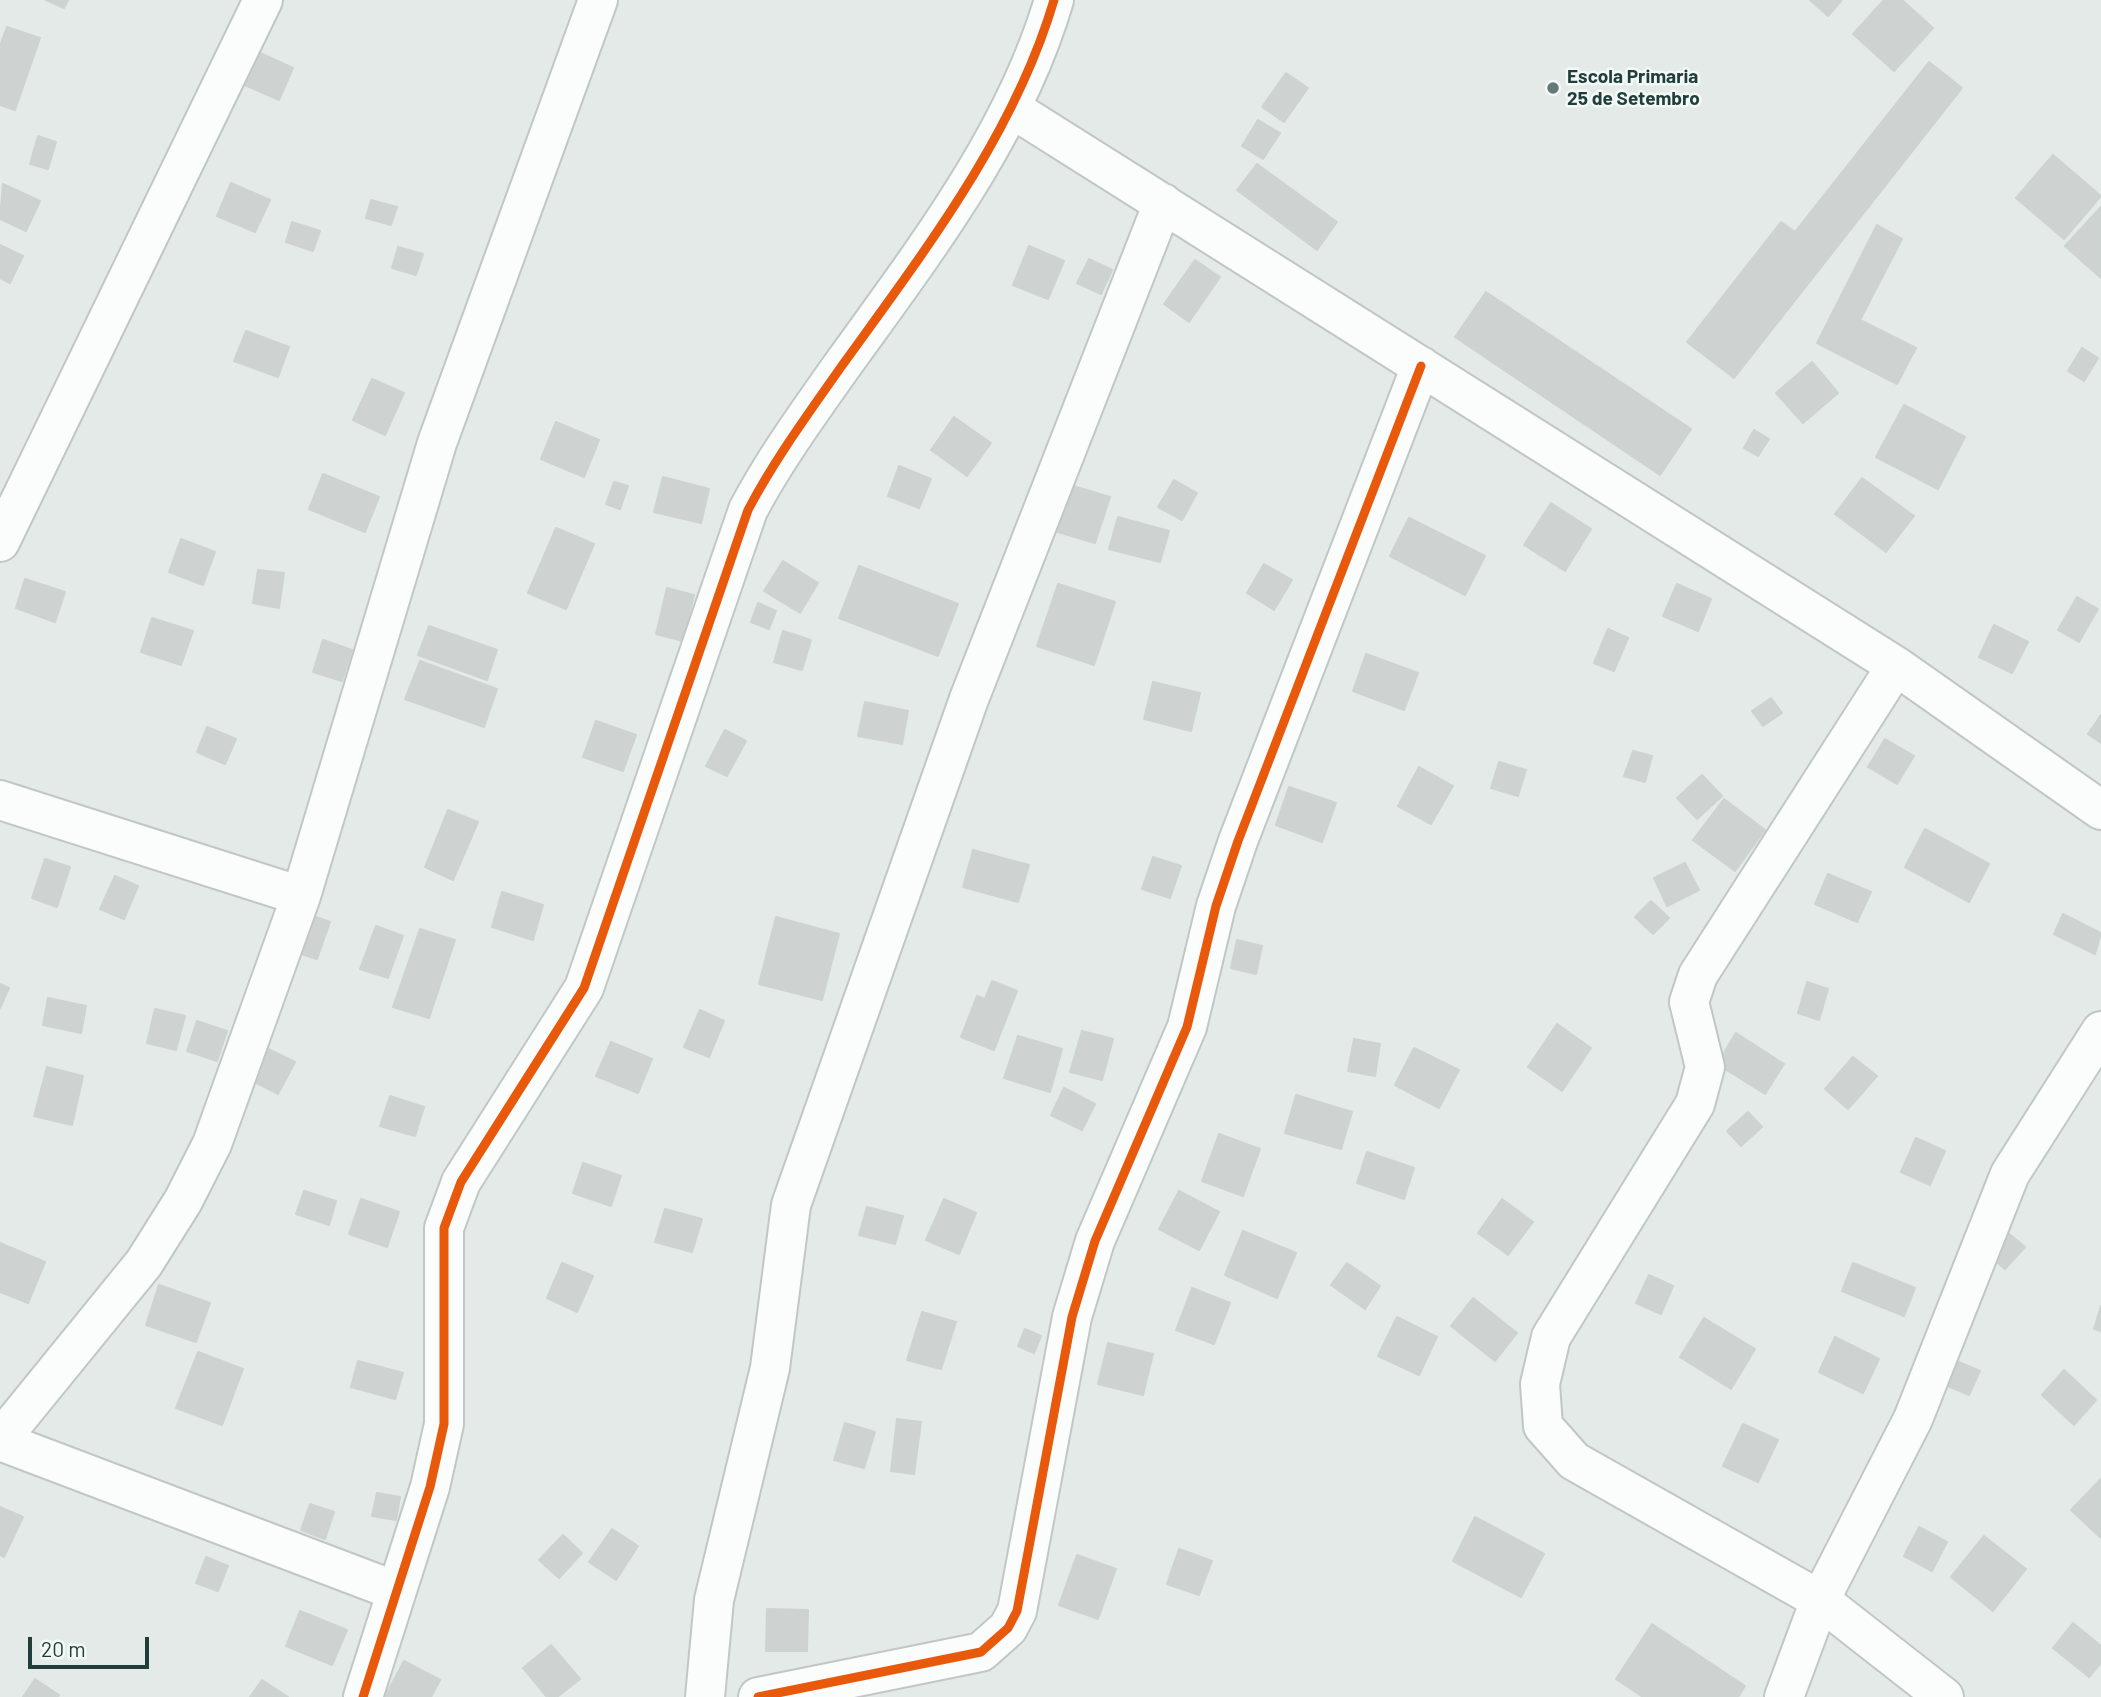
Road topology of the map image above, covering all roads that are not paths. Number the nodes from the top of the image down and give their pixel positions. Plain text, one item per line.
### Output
1 (263, 0) edge
2 (597, 0) edge
3 (1054, 0) edge
4 (1011, 108) junction
5 (1163, 203) junction
6 (1420, 366) junction
7 (0, 542) edge
8 (1896, 666) junction
9 (0, 800) edge
10 (2101, 810) edge
11 (300, 895) junction
12 (2101, 1031) edge
13 (0, 1441) edge
14 (396, 1591) junction
15 (1820, 1600) junction
16 (363, 1697) edge
17 (705, 1697) edge
18 (758, 1697) edge
19 (1784, 1697) edge
20 (1944, 1697) edge

1 - 7 street
2 - 11 street
3 - 4 street
4 - 5 street
4 - 14 street
5 - 6 street
5 - 17 street
6 - 8 street
6 - 18 street
8 - 10 street
8 - 15 street
9 - 11 street
11 - 13 street
12 - 15 street
13 - 14 street
14 - 16 street
15 - 19 street
15 - 20 street

